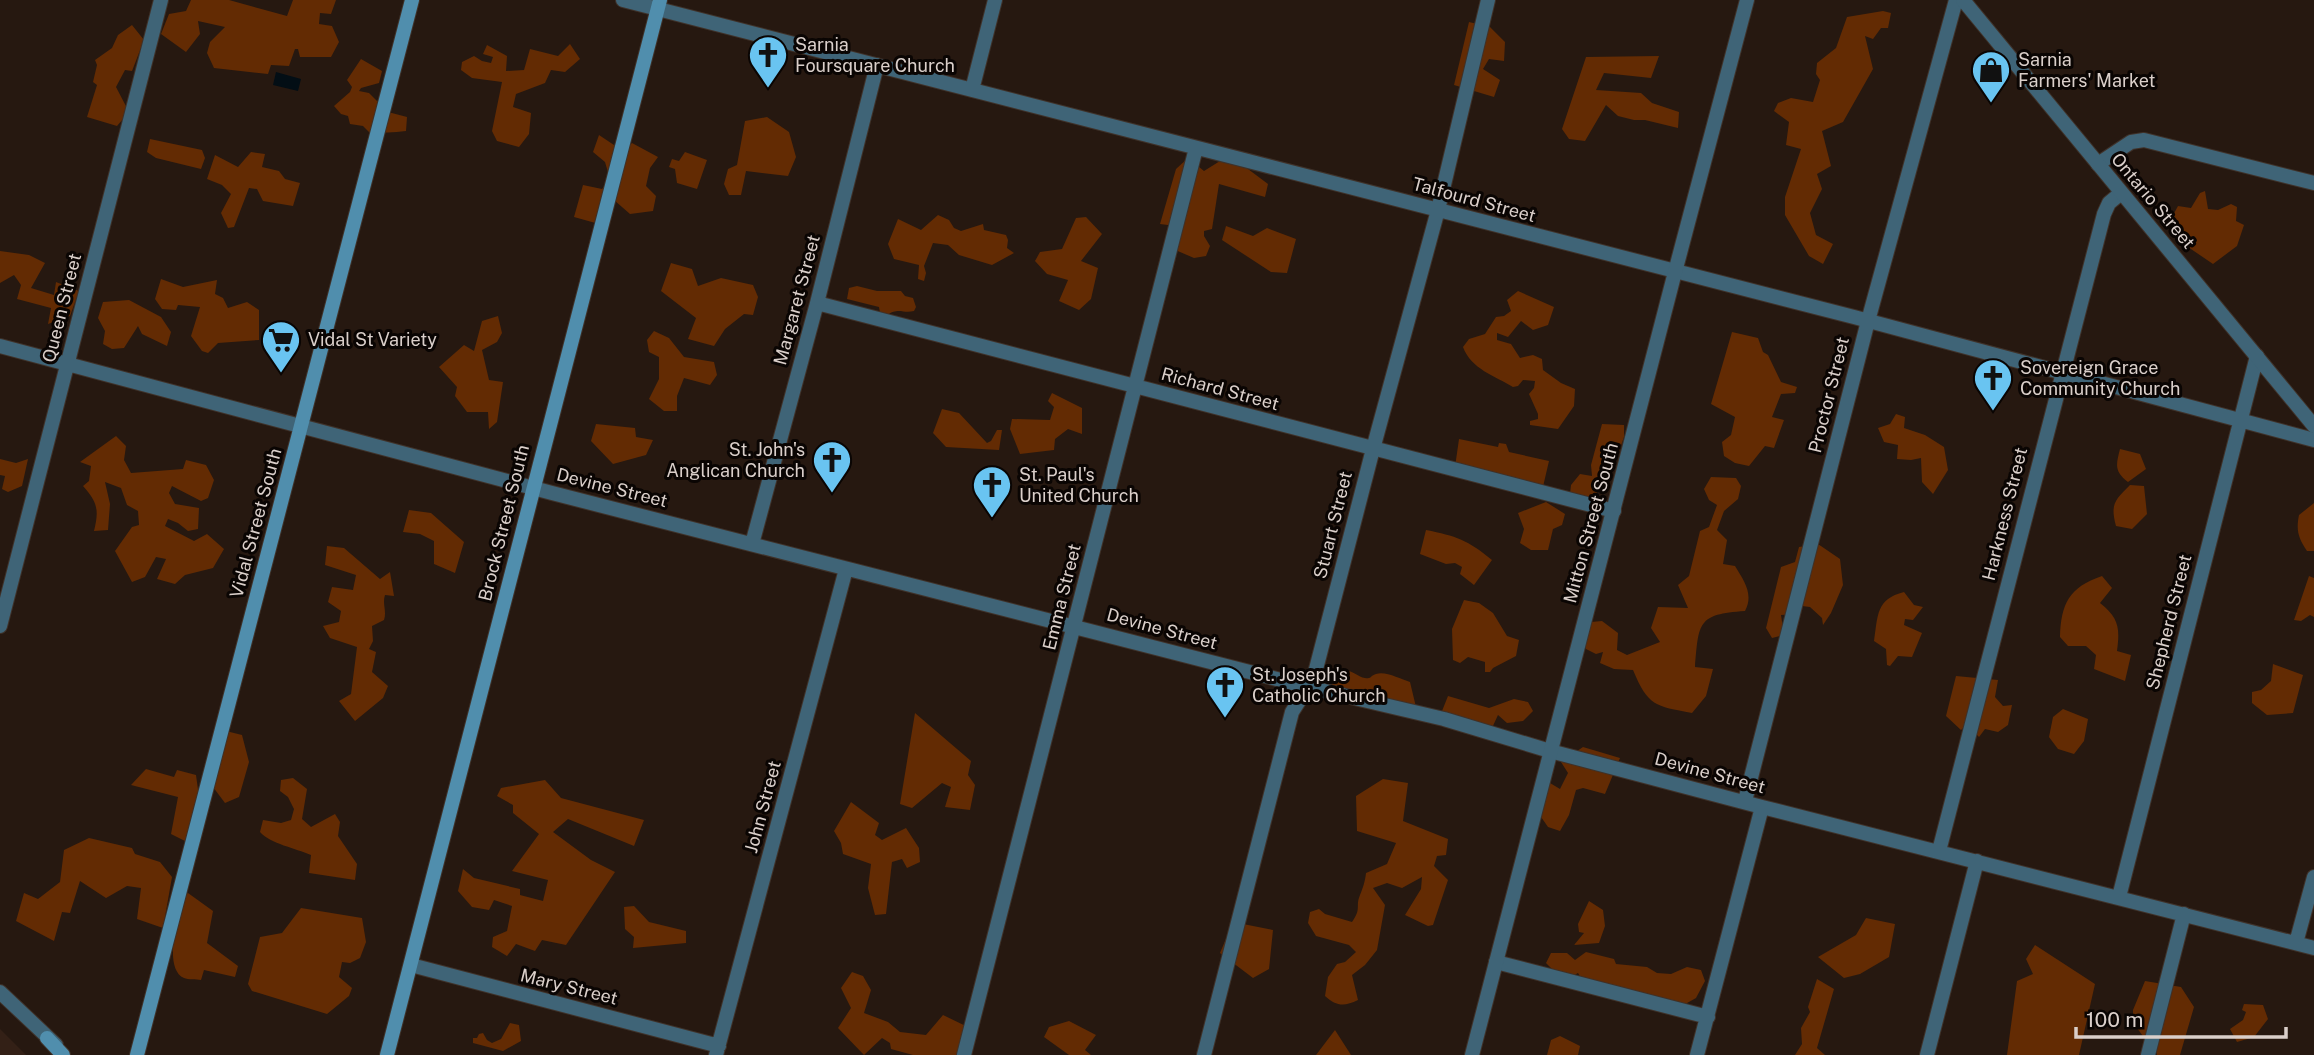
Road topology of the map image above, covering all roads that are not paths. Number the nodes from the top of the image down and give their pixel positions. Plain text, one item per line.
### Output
1 (162, 0) edge
2 (412, 0) edge
3 (623, 0) edge
4 (995, 0) edge
5 (1488, 0) edge
6 (1748, 0) edge
7 (1956, 0) edge
8 (1963, 0) edge
9 (659, 5) edge
10 (877, 65) junction
11 (972, 90) junction
12 (1196, 148) junction
13 (2098, 164) junction
14 (2314, 183) edge
15 (2121, 192) junction
16 (1438, 210) junction
17 (1675, 272) junction
18 (817, 303) junction
19 (1868, 321) junction
20 (0, 346) edge
21 (2257, 356) junction
22 (68, 363) junction
23 (2062, 373) junction
24 (1135, 386) junction
25 (2240, 421) junction
26 (302, 425) junction
27 (2314, 426) edge
28 (2314, 440) edge
29 (1373, 449) junction
30 (533, 488) junction
31 (1615, 511) junction
32 (751, 544) junction
33 (846, 569) junction
34 (0, 626) edge
35 (1074, 626) junction
36 (1308, 687) junction
37 (1550, 751) junction
38 (1745, 801) junction
39 (1762, 807) junction
40 (1938, 852) junction
41 (1977, 861) junction
42 (2314, 877) edge
43 (2119, 897) junction
44 (2184, 914) junction
45 (2297, 943) junction
46 (2314, 948) edge
47 (1496, 962) junction
48 (411, 965) junction
49 (0, 992) edge
50 (1707, 1017) junction
51 (47, 1038) joint
52 (718, 1050) edge
53 (65, 1055) edge
54 (137, 1055) edge
55 (387, 1055) edge
56 (964, 1055) edge
57 (1204, 1055) edge
58 (1472, 1055) edge
59 (1697, 1055) edge
60 (1927, 1055) edge
61 (2148, 1055) edge

1 - 22 street, Queen Street
2 - 26 main road, Vidal Street South
3 - 9 street, Talfourd Street
4 - 11 street
5 - 16 street, Stuart Street
6 - 17 street, Mitton Street South
7 - 19 street, Proctor Street
8 - 13 street, Ontario Street
9 - 10 street, Talfourd Street
9 - 30 main road, Brock Street South
10 - 11 street, Talfourd Street
10 - 18 street, Margaret Street
11 - 12 street, Talfourd Street
12 - 16 street, Talfourd Street
12 - 24 street, Emma Street
13 - 14 street
13 - 15 street, Ontario Street
15 - 21 street, Ontario Street
15 - 23 street, Harkness Street
16 - 17 street, Talfourd Street
16 - 29 street, Stuart Street
17 - 19 street, Talfourd Street
17 - 31 street, Mitton Street South
18 - 24 street, Richard Street
18 - 32 street, Margaret Street
19 - 23 street, Talfourd Street
19 - 38 street, Proctor Street
20 - 22 street, Devine Street
21 - 25 street, Shepherd Street
21 - 27 street, Ontario Street
22 - 26 street, Devine Street
22 - 34 street, Queen Street
23 - 25 street, Talfourd Street
23 - 40 street, Harkness Street
24 - 29 street, Richard Street
24 - 35 street, Emma Street
25 - 28 street, Talfourd Street
25 - 43 street, Shepherd Street
26 - 30 street, Devine Street
26 - 54 main road, Vidal Street South
29 - 31 street, Richard Street
29 - 36 street, Stuart Street
30 - 32 street, Devine Street
30 - 48 main road, Brock Street South
31 - 37 street, Mitton Street South
32 - 33 street, Devine Street
33 - 35 street, Devine Street
33 - 52 street, John Street
35 - 36 street, Devine Street
35 - 56 street, Emma Street
36 - 37 street, Devine Street
36 - 57 street, Stuart Street
37 - 38 street, Devine Street
37 - 47 street, Mitton Street South
38 - 39 street, Devine Street
39 - 40 street, Devine Street
39 - 50 street
40 - 41 street, Devine Street
41 - 43 street, Devine Street
41 - 60 street
42 - 45 street
43 - 44 street, Devine Street
44 - 45 street, Devine Street
44 - 61 street
45 - 46 street, Devine Street
47 - 50 street
47 - 58 street, Mitton Street South
48 - 52 street, Mary Street
48 - 55 main road, Brock Street South
49 - 51 street
50 - 59 street
51 - 53 main road

